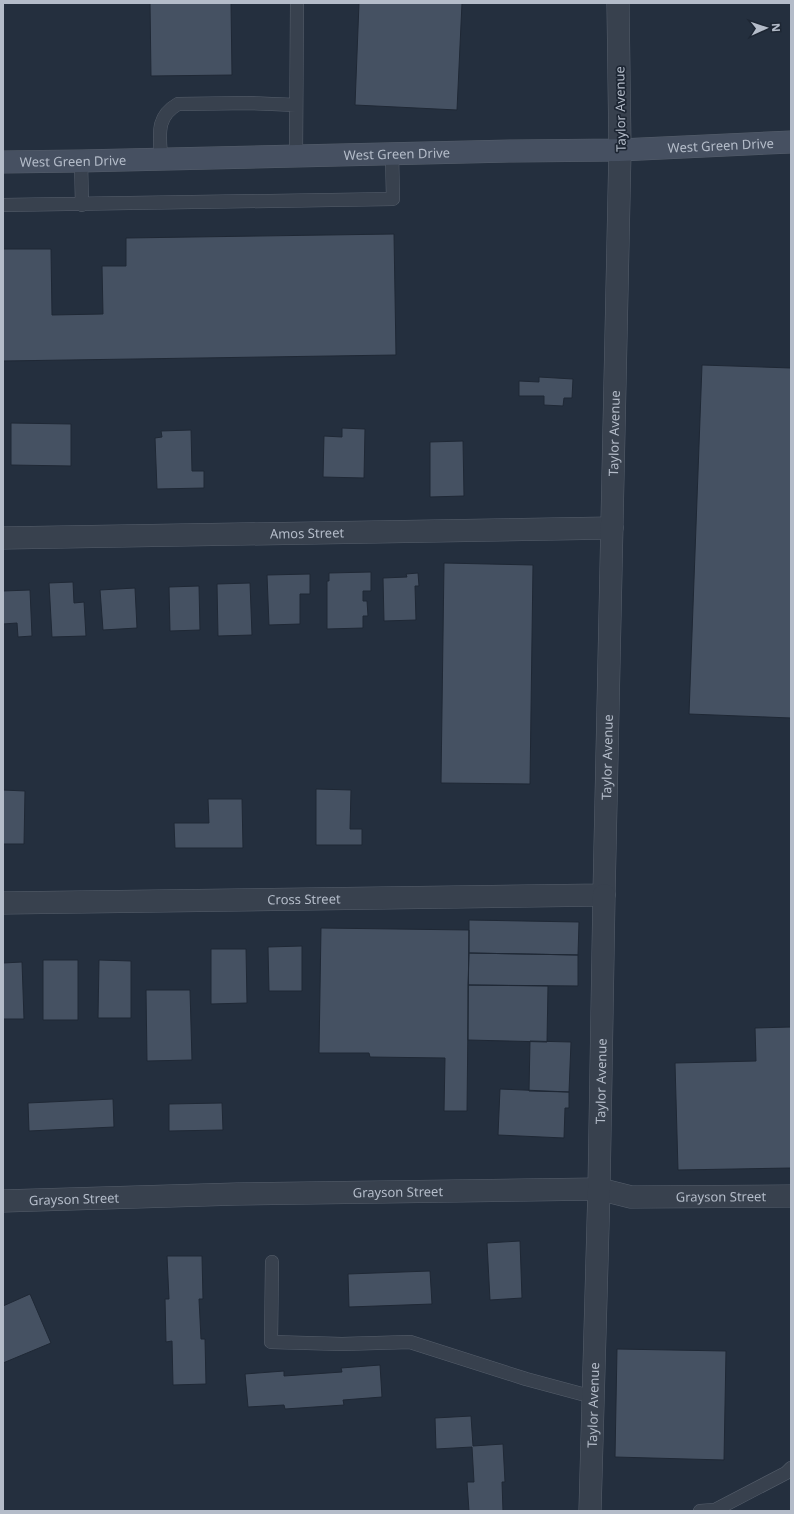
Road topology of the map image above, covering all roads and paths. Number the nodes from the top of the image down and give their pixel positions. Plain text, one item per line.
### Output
1 (297, 3) edge
2 (618, 3) edge
3 (296, 105) junction
4 (791, 142) edge
5 (620, 150) junction
6 (392, 154) junction
7 (296, 156) junction
8 (161, 158) junction
9 (81, 161) junction
10 (3, 162) edge
11 (82, 204) junction
12 (3, 205) edge
13 (612, 528) junction
14 (3, 538) edge
15 (604, 895) junction
16 (3, 903) edge
17 (599, 1189) junction
18 (791, 1196) edge
19 (3, 1201) edge
20 (272, 1262) dead end
21 (594, 1397) junction
22 (791, 1468) edge
23 (590, 1511) edge
24 (594, 1511) edge
25 (700, 1511) edge

1 - 3 lane
2 - 5 street, Taylor Avenue
3 - 7 lane
3 - 8 lane
4 - 5 main road, West Green Drive
5 - 6 main road, West Green Drive
5 - 13 street, Taylor Avenue
6 - 7 main road, West Green Drive
6 - 11 lane
7 - 8 main road, West Green Drive
8 - 9 main road, West Green Drive
9 - 10 main road, West Green Drive
9 - 11 lane
11 - 12 lane
13 - 14 street, Amos Street
13 - 15 street, Taylor Avenue
15 - 16 street, Cross Street
15 - 17 street, Taylor Avenue
17 - 18 street, Grayson Street
17 - 19 street, Grayson Street
17 - 21 street, Taylor Avenue
20 - 21 lane
21 - 23 street, Taylor Avenue
22 - 25 lane
23 - 24 lane

